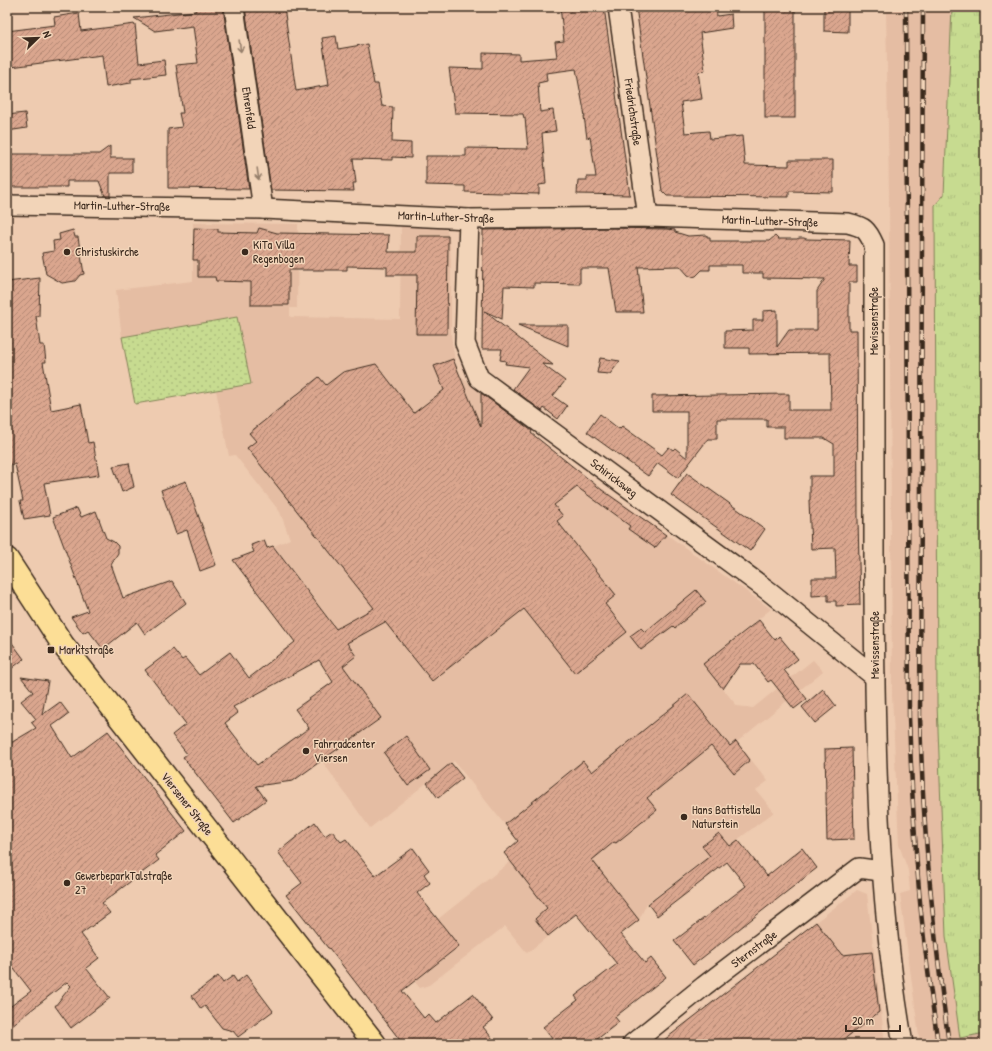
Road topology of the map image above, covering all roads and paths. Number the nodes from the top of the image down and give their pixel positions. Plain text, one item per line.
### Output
1 (234, 7) edge
2 (618, 7) edge
3 (7, 205) edge
4 (263, 209) junction
5 (648, 217) junction
6 (470, 219) junction
7 (874, 244) joint
8 (7, 559) edge
9 (875, 677) junction
10 (881, 871) junction
11 (375, 1044) edge
12 (632, 1044) edge
13 (903, 1044) edge

1 -> 4 street, Ehrenfeld
2 - 5 street, Friedrichstraße
3 - 4 street, Martin-Luther-Straße
4 - 6 street, Martin-Luther-Straße
5 - 6 street, Martin-Luther-Straße
5 - 7 street, Martin-Luther-Straße
6 - 9 street, Schiricksweg
7 - 9 street, Mevissenstraße
8 - 11 main road, Viersener Straße
9 - 10 street, Mevissenstraße
10 - 12 street, Sternstraße
10 - 13 street, Mevissenstraße

